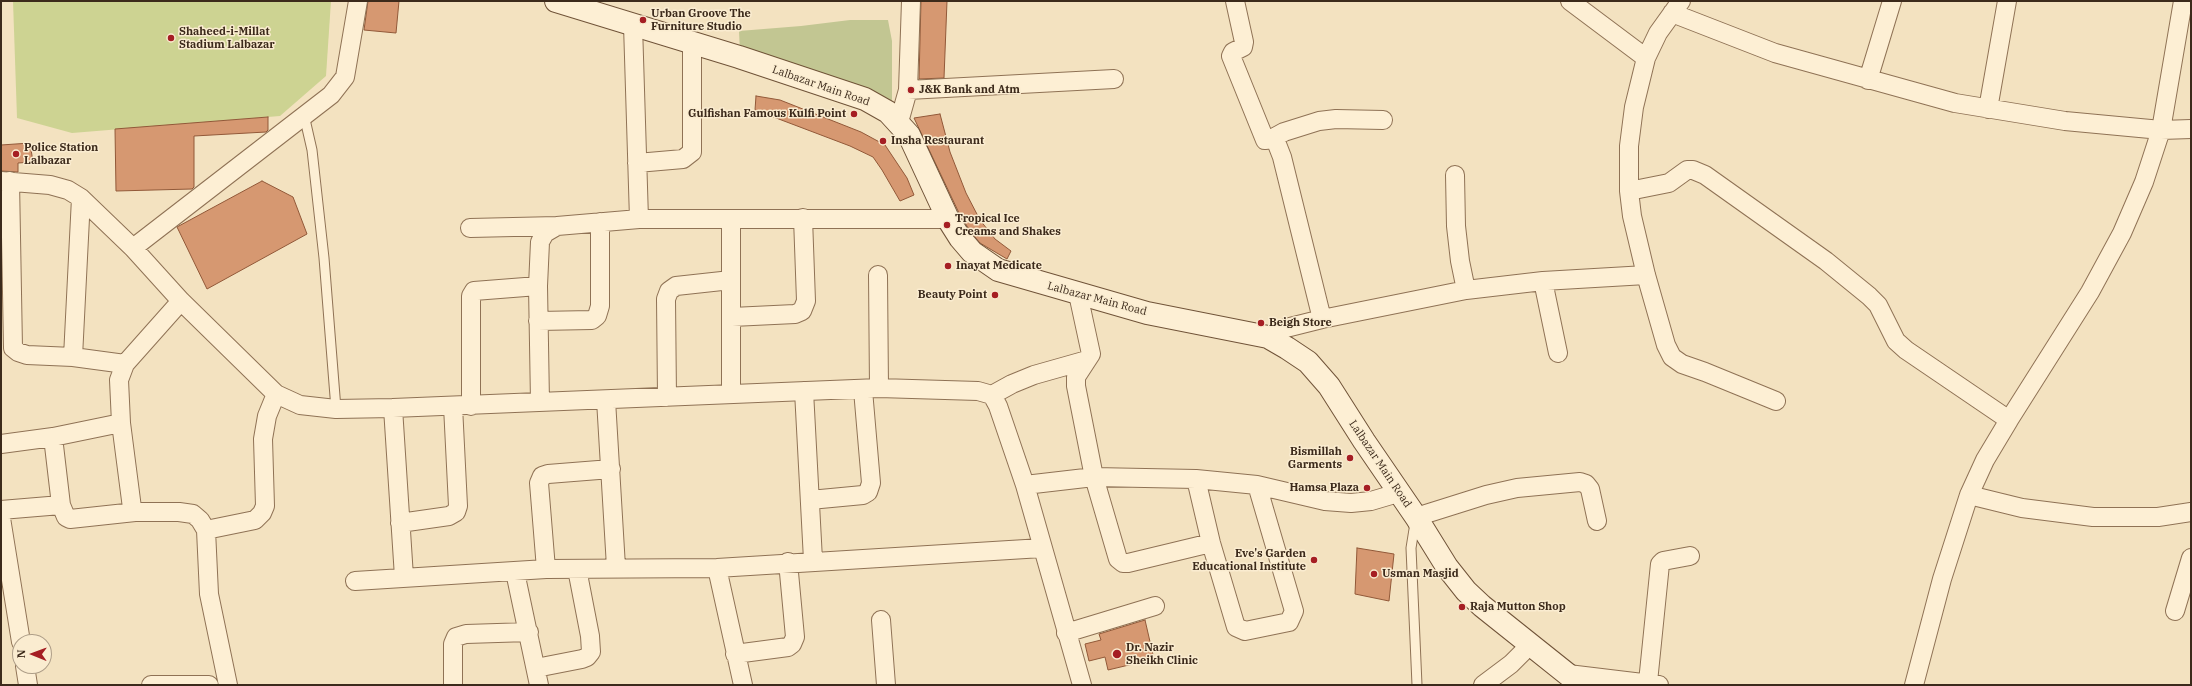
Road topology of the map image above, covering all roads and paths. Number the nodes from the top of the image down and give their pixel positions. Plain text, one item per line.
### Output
1 (358, 1) edge
2 (556, 1) edge
3 (912, 1) edge
4 (1235, 1) edge
5 (1570, 1) edge
6 (1892, 1) edge
7 (2007, 1) edge
8 (2183, 1) edge
9 (1677, 7) edge
10 (632, 25) junction
11 (692, 43) junction
12 (1646, 58) junction
13 (1114, 79) dead end
14 (1868, 80) junction
15 (908, 90) junction
16 (1988, 109) junction
17 (304, 114) junction
18 (1383, 120) dead end
19 (899, 122) junction
20 (2191, 129) edge
21 (2162, 130) junction
22 (1273, 138) junction
23 (637, 163) junction
24 (1455, 175) dead end
25 (5, 181) edge
26 (1629, 191) junction
27 (81, 198) junction
28 (804, 218) junction
29 (731, 219) junction
30 (948, 219) junction
31 (639, 220) junction
32 (600, 222) junction
33 (557, 226) junction
34 (470, 228) dead end
35 (6, 240) edge
36 (132, 248) junction
37 (878, 275) dead end
38 (1646, 275) junction
39 (731, 280) junction
40 (1543, 281) junction
41 (538, 286) junction
42 (1466, 290) junction
43 (1078, 294) junction
44 (181, 301) junction
45 (732, 317) junction
46 (1322, 319) junction
47 (538, 321) junction
48 (1268, 337) junction
49 (7, 349) edge
50 (1558, 352) dead end
51 (74, 357) junction
52 (1088, 360) junction
53 (126, 364) junction
54 (871, 389) junction
55 (804, 391) junction
56 (731, 393) junction
57 (276, 394) junction
58 (992, 395) junction
59 (667, 397) junction
60 (606, 400) junction
61 (1776, 401) dead end
62 (540, 402) junction
63 (453, 406) junction
64 (471, 406) junction
65 (393, 408) junction
66 (336, 409) junction
67 (2009, 420) junction
68 (121, 424) junction
69 (53, 437) junction
70 (1, 444) edge
71 (611, 469) junction
72 (1094, 477) junction
73 (1196, 479) junction
74 (1025, 485) junction
75 (1257, 485) junction
76 (1398, 493) junction
77 (1969, 495) junction
78 (810, 500) junction
79 (61, 505) junction
80 (1, 510) edge
81 (135, 512) junction
82 (2191, 512) edge
83 (1416, 517) junction
84 (1, 518) edge
85 (1597, 521) dead end
86 (400, 523) junction
87 (206, 530) junction
88 (1211, 543) junction
89 (1042, 548) junction
90 (1690, 556) dead end
91 (2191, 558) edge
92 (812, 560) junction
93 (788, 562) junction
94 (616, 567) junction
95 (576, 568) junction
96 (717, 568) junction
97 (546, 570) junction
98 (515, 572) junction
99 (404, 577) junction
100 (355, 581) dead end
101 (1155, 606) dead end
102 (2176, 611) dead end
103 (881, 620) dead end
104 (529, 632) junction
105 (1066, 633) junction
106 (20, 634) edge
107 (1530, 645) junction
108 (735, 654) junction
109 (26, 674) edge
110 (538, 677) edge
111 (1574, 680) edge
112 (1654, 684) edge
113 (28, 685) edge
114 (151, 685) edge
115 (209, 685) edge
116 (228, 685) edge
117 (453, 685) edge
118 (742, 685) edge
119 (886, 685) edge
120 (1082, 685) edge
121 (1418, 685) edge
122 (1483, 685) edge
123 (1914, 685) edge

1 - 17 street
2 - 10 main road, Lalbazar Main Road
3 - 15 street
4 - 22 street
5 - 12 street
6 - 14 street
7 - 16 street
8 - 21 street
9 - 12 street
9 - 14 street
10 - 11 main road, Lalbazar Main Road
10 - 23 street
11 - 19 main road, Lalbazar Main Road
11 - 23 street
12 - 26 street
13 - 15 street
14 - 16 street
15 - 19 street
16 - 21 street
17 - 36 street
17 - 66 lane
18 - 22 street
19 - 30 main road, Lalbazar Main Road
20 - 21 street
21 - 67 street
22 - 46 street
23 - 31 street
24 - 42 street
25 - 27 street
25 - 35 street
26 - 38 street
26 - 67 street
27 - 36 street
27 - 51 street
28 - 29 street
28 - 30 street
28 - 45 street
29 - 31 street
29 - 39 street
30 - 43 main road, Lalbazar Main Road
31 - 32 street
32 - 33 street
32 - 47 street
33 - 34 street
33 - 41 street
35 - 49 street
36 - 44 street
37 - 54 street
38 - 40 street
38 - 61 street
39 - 45 street
39 - 59 street
40 - 42 street
40 - 50 street
41 - 47 street
41 - 64 street
42 - 46 street
43 - 48 main road, Lalbazar Main Road
43 - 52 street
44 - 53 street
44 - 57 street
45 - 56 street
46 - 48 street
47 - 62 street
48 - 76 main road, Lalbazar Main Road
49 - 51 street
51 - 53 street
52 - 58 street
52 - 72 street
53 - 68 street
54 - 55 street
54 - 58 street
54 - 78 street
55 - 56 street
55 - 78 street
56 - 59 street
57 - 66 street
57 - 87 street
58 - 74 street
59 - 60 street
60 - 62 street
60 - 71 street
62 - 64 street
63 - 64 street
63 - 65 street
63 - 86 street
65 - 66 street
65 - 86 street
67 - 77 street
68 - 69 street
68 - 81 street
69 - 70 street
69 - 79 street
71 - 94 street
71 - 97 street
72 - 73 street
72 - 74 street
72 - 88 street
73 - 75 street
73 - 88 street
74 - 89 street
75 - 76 street
75 - 88 street
76 - 83 main road, Lalbazar Main Road
77 - 82 street
77 - 123 street
78 - 92 street
79 - 80 street
79 - 81 street
81 - 87 street
83 - 85 street
83 - 107 main road, Lalbazar Main Road
83 - 121 lane
84 - 106 street
86 - 99 street
87 - 116 street
89 - 92 street
89 - 105 street
90 - 112 street
91 - 102 street
92 - 93 street
93 - 96 street
93 - 108 street
94 - 95 street
94 - 96 street
95 - 97 street
95 - 110 street
96 - 108 street
97 - 98 street
98 - 99 street
98 - 104 street
99 - 100 street
101 - 105 street
103 - 119 street
104 - 110 street
104 - 117 street
105 - 120 street
107 - 111 main road, Lalbazar Main Road
107 - 122 street
108 - 118 street
109 - 113 street
111 - 112 street
114 - 115 street

